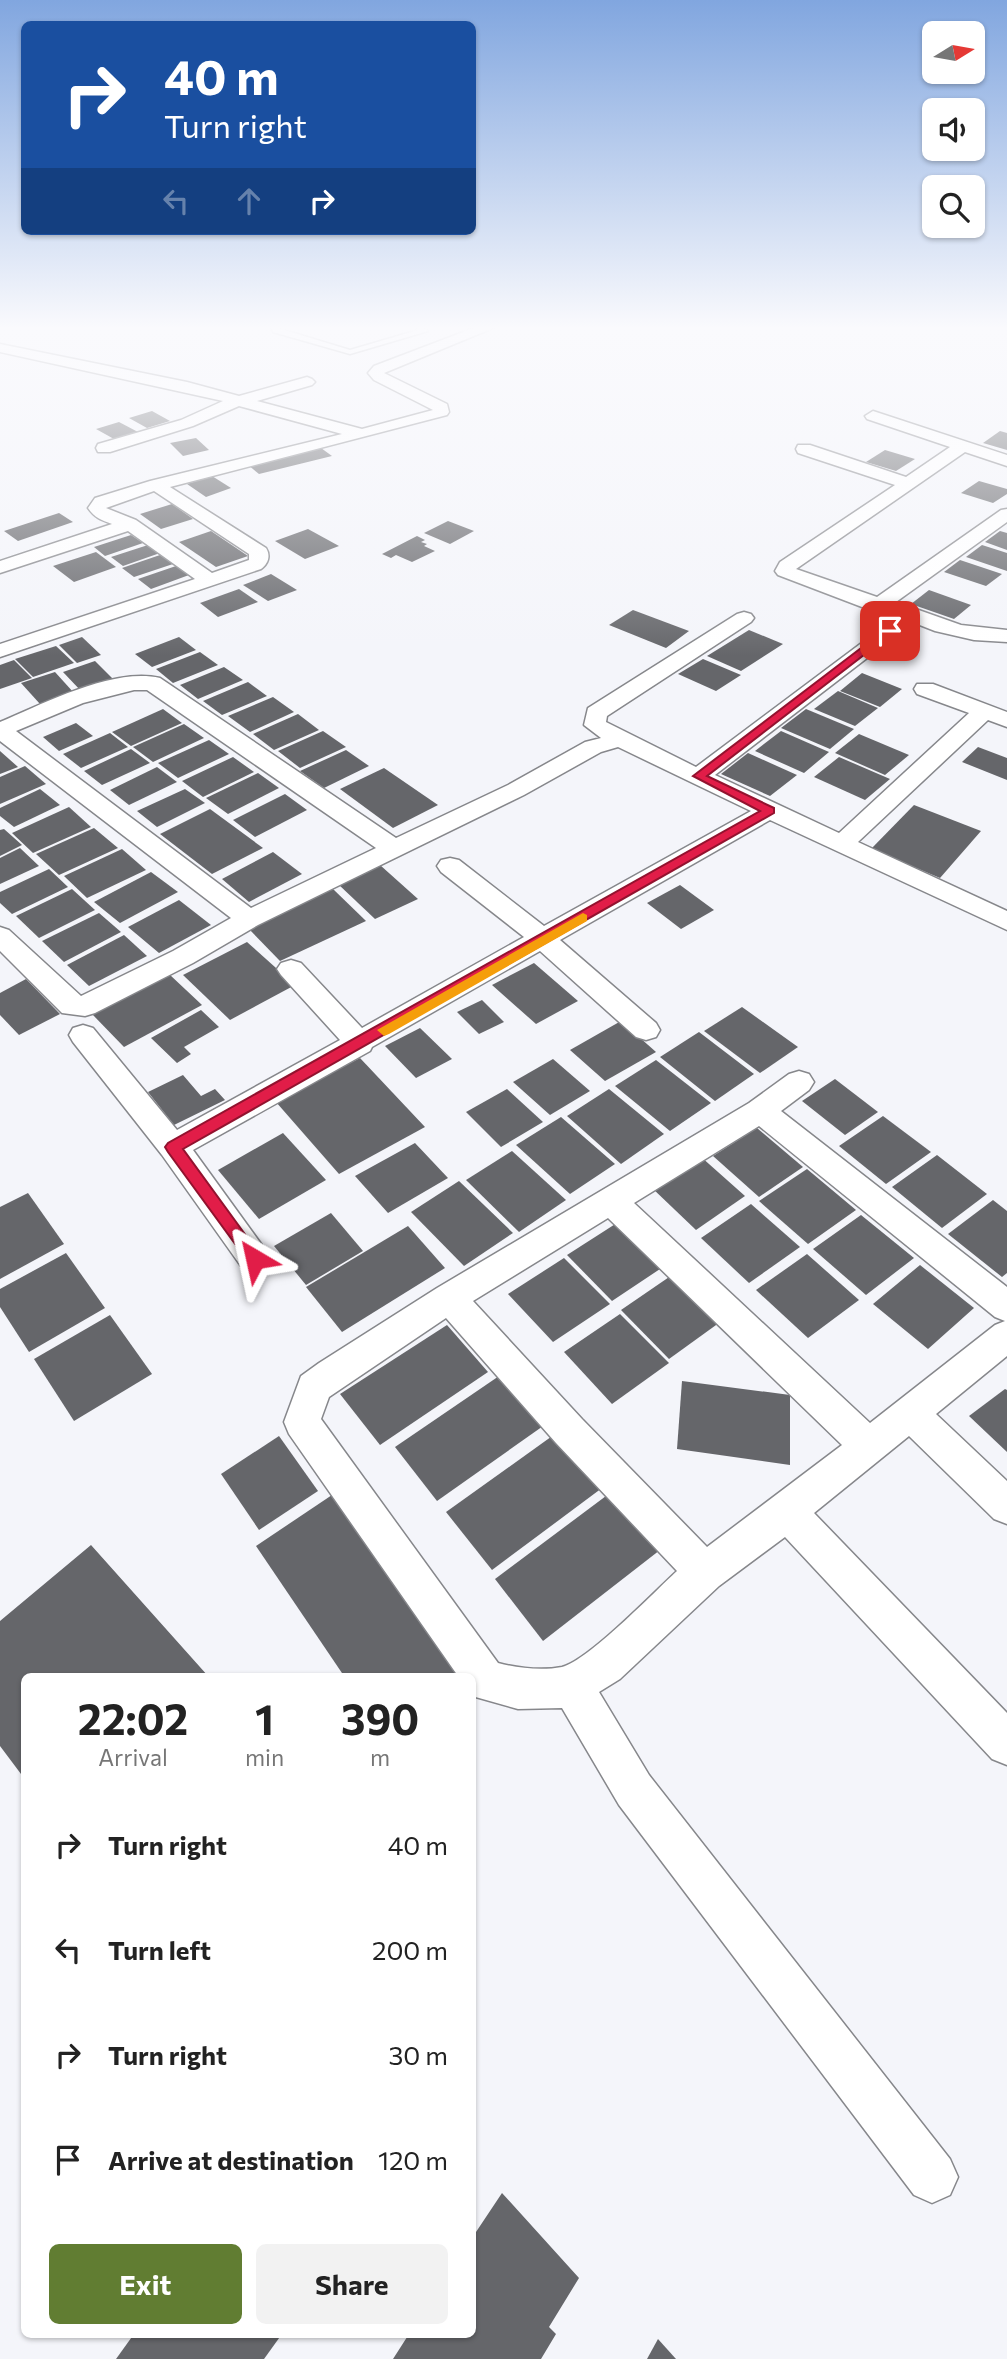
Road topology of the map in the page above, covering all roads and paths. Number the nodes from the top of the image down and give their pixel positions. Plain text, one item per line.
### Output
1 (144, 436) edge
2 (348, 436) edge
3 (933, 436) edge
4 (963, 446) junction
5 (104, 448) dead end
6 (804, 449) dead end
7 (1007, 461) edge
8 (907, 483) junction
9 (156, 485) junction
10 (1007, 514) edge
11 (130, 524) junction
12 (0, 567) edge
13 (211, 580) junction
14 (882, 603) junction
15 (744, 618) dead end
16 (890, 631) dead end
17 (1007, 636) edge
18 (0, 651) edge
19 (925, 689) dead end
20 (985, 711) junction
21 (1007, 720) edge
22 (620, 740) junction
23 (699, 776) junction
24 (770, 810) junction
25 (841, 844) junction
26 (395, 849) junction
27 (450, 866) dead end
28 (1005, 916) edge
29 (248, 919) junction
30 (0, 936) edge
31 (544, 940) junction
32 (291, 969) dead end
33 (646, 1030) dead end
34 (83, 1035) dead end
35 (360, 1044) junction
36 (799, 1082) dead end
37 (760, 1111) junction
38 (173, 1147) junction
39 (611, 1202) junction
40 (255, 1259) dead end
41 (449, 1298) junction
42 (1007, 1307) edge
43 (1007, 1335) edge
44 (910, 1413) junction
45 (868, 1444) junction
46 (1007, 1506) edge
47 (787, 1512) junction
48 (705, 1572) junction
49 (572, 1686) junction
50 (1007, 1744) edge
51 (932, 2177) dead end

1 - 5 street
2 - 9 street
3 - 4 street
4 - 7 street
4 - 8 street
6 - 8 street
8 - 14 street
9 - 11 street
9 - 13 street
10 - 14 street
11 - 12 street
11 - 13 street
13 - 18 street
14 - 17 street
15 - 22 street
16 - 23 street
19 - 20 street
20 - 21 street
20 - 25 street
22 - 23 street
22 - 26 street
23 - 24 street
24 - 25 street
24 - 31 street
25 - 28 street
26 - 29 street
26 - 29 street
27 - 31 street
29 - 30 street
31 - 33 street
31 - 35 street
32 - 35 street
34 - 38 street
35 - 38 street
36 - 37 street
37 - 39 street
37 - 42 street
38 - 40 street
39 - 41 street
39 - 45 street
41 - 48 street
41 - 49 street
43 - 44 street
44 - 45 street
44 - 46 street
45 - 47 street
47 - 48 street
47 - 50 street
48 - 49 street
49 - 51 street

